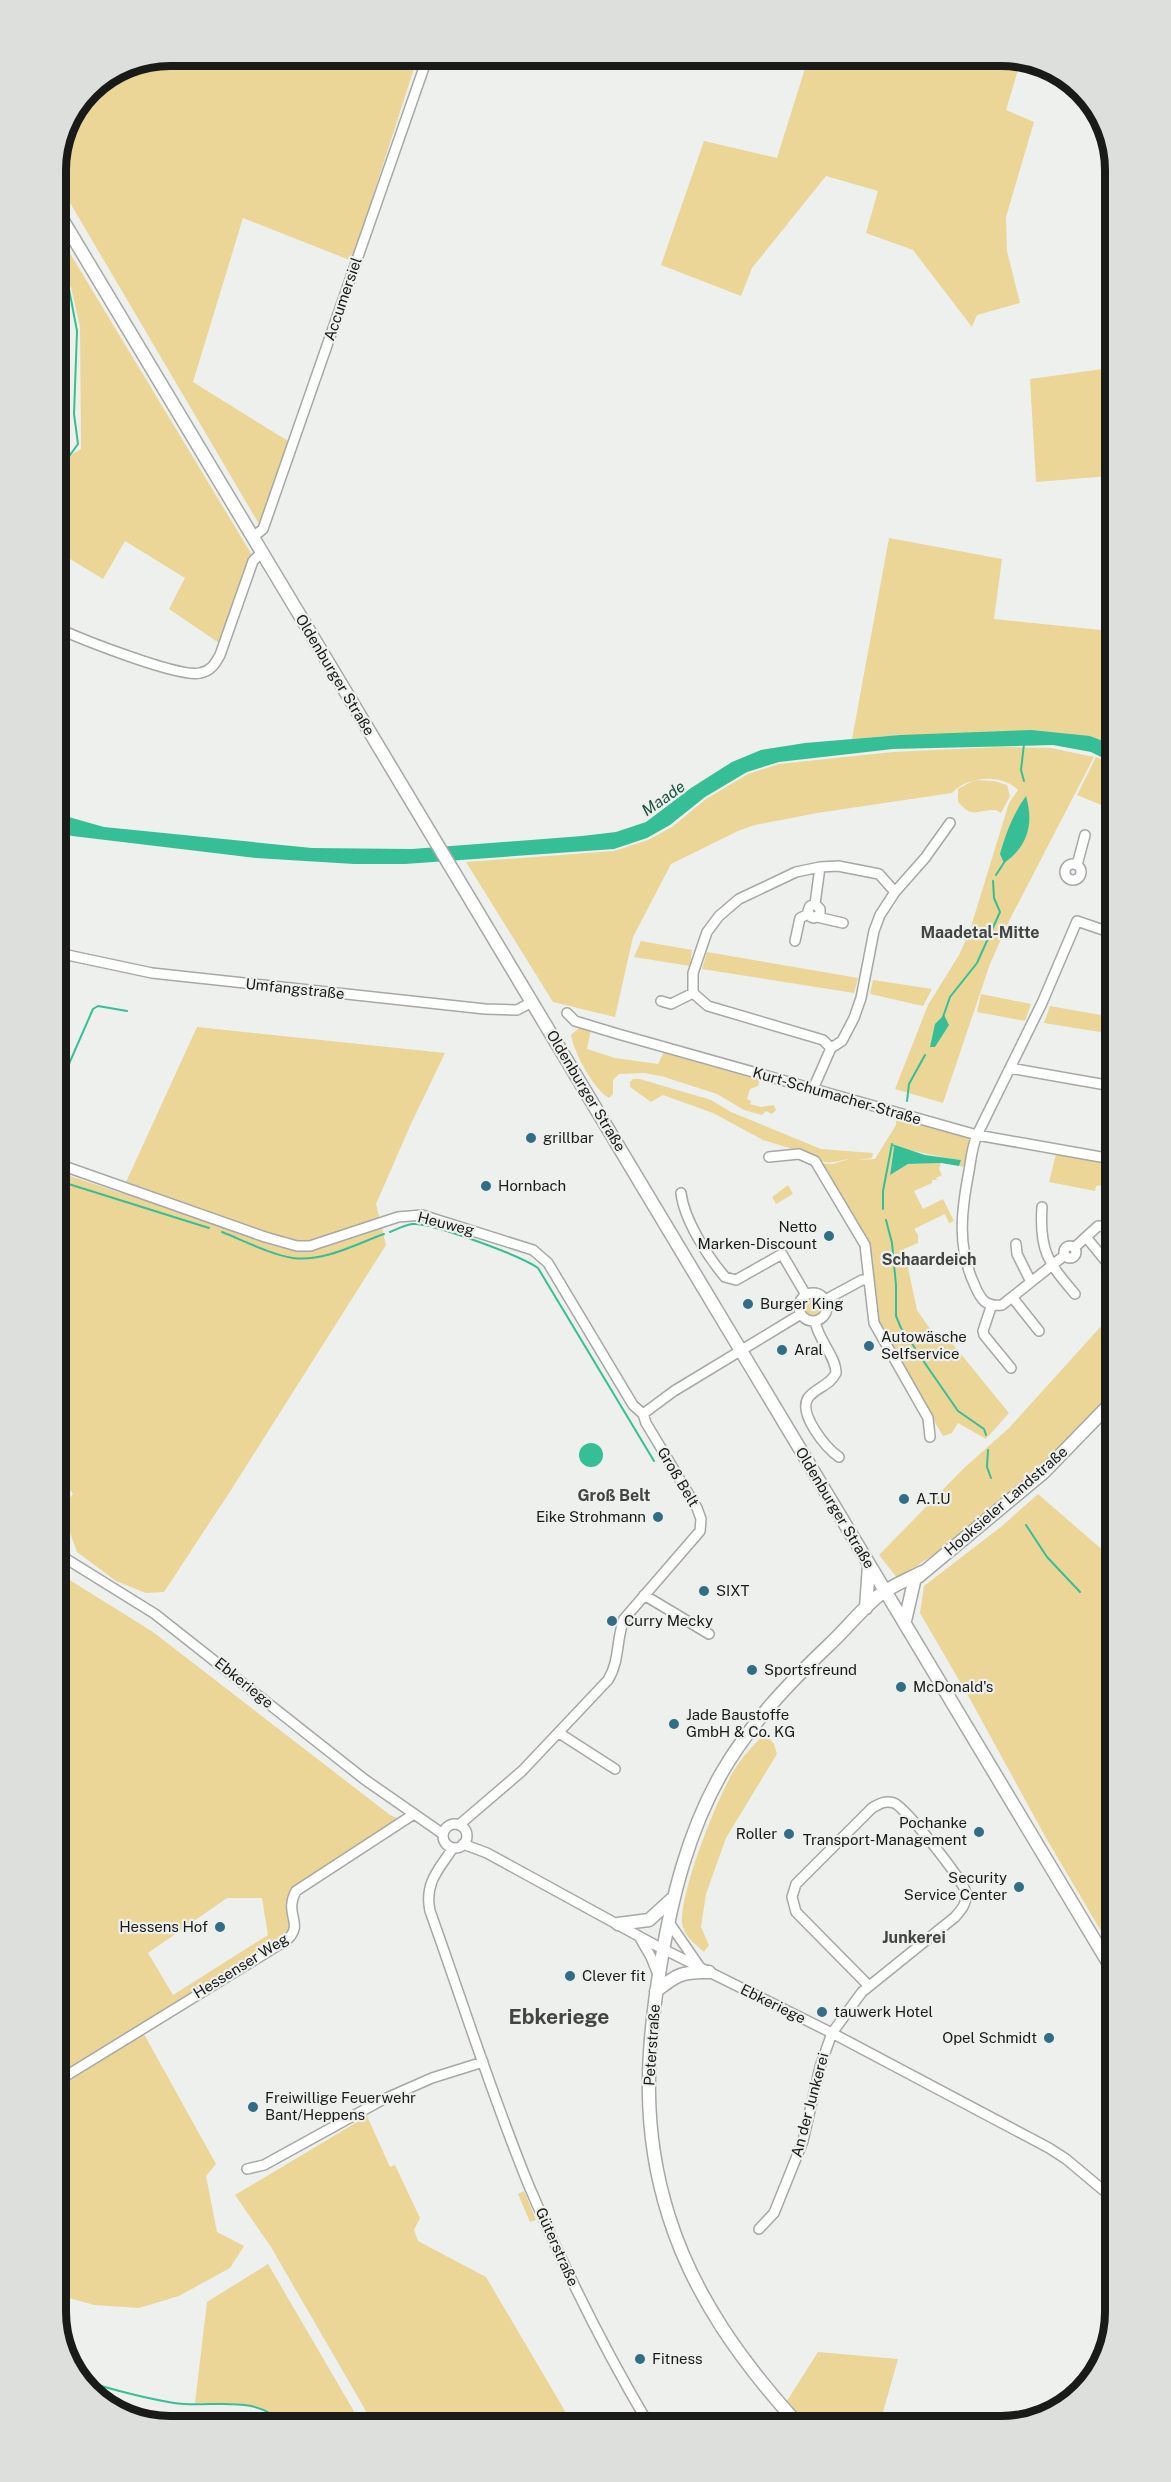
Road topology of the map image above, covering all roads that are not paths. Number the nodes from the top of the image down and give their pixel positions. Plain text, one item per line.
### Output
1 (424, 66) edge
2 (66, 226) edge
3 (252, 538) junction
4 (261, 553) junction
5 (66, 631) edge
6 (950, 823) dead end
7 (1085, 835) dead end
8 (1077, 865) dead end
9 (820, 867) junction
10 (895, 892) junction
11 (813, 915) junction
12 (843, 923) dead end
13 (1105, 931) edge
14 (795, 941) dead end
15 (66, 955) edge
16 (693, 993) junction
17 (661, 1001) dead end
18 (532, 1002) junction
19 (567, 1013) dead end
20 (831, 1048) junction
21 (1010, 1068) junction
22 (1105, 1085) edge
23 (813, 1089) junction
24 (977, 1135) junction
25 (769, 1157) dead end
26 (1105, 1159) edge
27 (66, 1167) edge
28 (681, 1193) dead end
29 (1042, 1207) dead end
30 (1105, 1227) edge
31 (1086, 1237) junction
32 (1016, 1244) dead end
33 (1105, 1260) edge
34 (1052, 1266) junction
35 (869, 1280) junction
36 (1031, 1282) junction
37 (1075, 1294) dead end
38 (806, 1295) junction
39 (1012, 1298) junction
40 (825, 1300) junction
41 (991, 1307) junction
42 (801, 1314) junction
43 (815, 1321) junction
44 (1039, 1331) dead end
45 (741, 1352) junction
46 (1011, 1368) dead end
47 (1105, 1409) edge
48 (643, 1414) junction
49 (930, 1437) dead end
50 (839, 1457) dead end
51 (66, 1559) edge
52 (869, 1564) junction
53 (918, 1577) junction
54 (888, 1594) junction
55 (644, 1595) junction
56 (866, 1608) junction
57 (857, 1618) junction
58 (905, 1621) junction
59 (709, 1634) dead end
60 (559, 1732) junction
61 (615, 1769) dead end
62 (414, 1814) junction
63 (463, 1834) junction
64 (447, 1838) junction
65 (672, 1898) junction
66 (668, 1921) junction
67 (618, 1924) junction
68 (639, 1936) junction
69 (663, 1949) junction
70 (1105, 1959) edge
71 (705, 1970) junction
72 (658, 1977) junction
73 (869, 1986) junction
74 (656, 1991) junction
75 (832, 2033) junction
76 (483, 2062) junction
77 (66, 2076) edge
78 (247, 2169) dead end
79 (1105, 2192) edge
80 (759, 2229) dead end
81 (644, 2416) edge
82 (791, 2416) edge

1 - 3 street, Accumersiel
2 - 3 main road, Oldenburger Straße
3 - 4 main road, Oldenburger Straße
4 - 5 street
4 - 18 main road, Oldenburger Straße
6 - 10 street
7 - 8 street
9 - 10 street
9 - 11 street
9 - 16 street
10 - 20 street
11 - 12 street
11 - 14 street
13 - 21 street
15 - 18 street, Umfangstraße
16 - 17 street
16 - 20 street
18 - 45 main road, Oldenburger Straße
19 - 23 street, Kurt-Schumacher-Straße
20 - 23 street
21 - 22 street
21 - 24 street
23 - 24 street, Kurt-Schumacher-Straße
24 - 26 street, Kurt-Schumacher-Straße
24 - 41 street
25 - 35 street
27 - 48 street, Heuweg
28 - 38 street
29 - 34 street
30 - 31 street
31 - 33 street
31 - 34 street
32 - 36 street
34 - 36 street
34 - 37 street
35 - 40 street
35 - 49 street
36 - 39 street
38 - 40 street
38 - 42 street
39 - 41 street
39 - 44 street
40 - 43 street
41 - 46 street
42 - 43 street
42 - 45 street
43 - 50 street
45 - 48 street
45 - 52 main road, Oldenburger Straße
47 - 53 main road, Hooksieler Landstraße
48 - 55 street, Groß Belt
51 - 62 street, Ebkeriege
52 - 54 main road, Oldenburger Straße
52 - 56 main road
53 - 54 main road, Hooksieler Landstraße
53 - 58 main road
54 - 56 main road, Peterstraße
54 - 57 main road, Peterstraße
54 - 58 main road, Oldenburger Straße
55 - 59 street
55 - 60 street, Groß Belt
56 - 57 main road, Peterstraße
57 - 65 main road, Peterstraße
58 - 70 main road, Oldenburger Straße
60 - 61 street
60 - 63 street, Groß Belt
62 - 64 street, Ebkeriege
62 - 77 street, Hessenser Weg
63 - 64 street
63 - 64 street
63 - 67 street, Ebkeriege
64 - 76 street, Güterstraße
65 - 66 main road, Peterstraße
65 - 67 main road
66 - 69 main road, Peterstraße
66 - 71 street
67 - 68 street, Ebkeriege
68 - 69 street, Ebkeriege
68 - 72 street
69 - 71 street, Ebkeriege
69 - 72 main road, Peterstraße
71 - 74 main road
71 - 75 street, Ebkeriege
72 - 74 main road, Peterstraße
73 - 73 street, An der Junkerei
73 - 75 street, An der Junkerei
74 - 82 main road, Peterstraße
75 - 79 street, Ebkeriege
75 - 80 street, An der Junkerei
76 - 78 street
76 - 81 street, Güterstraße

